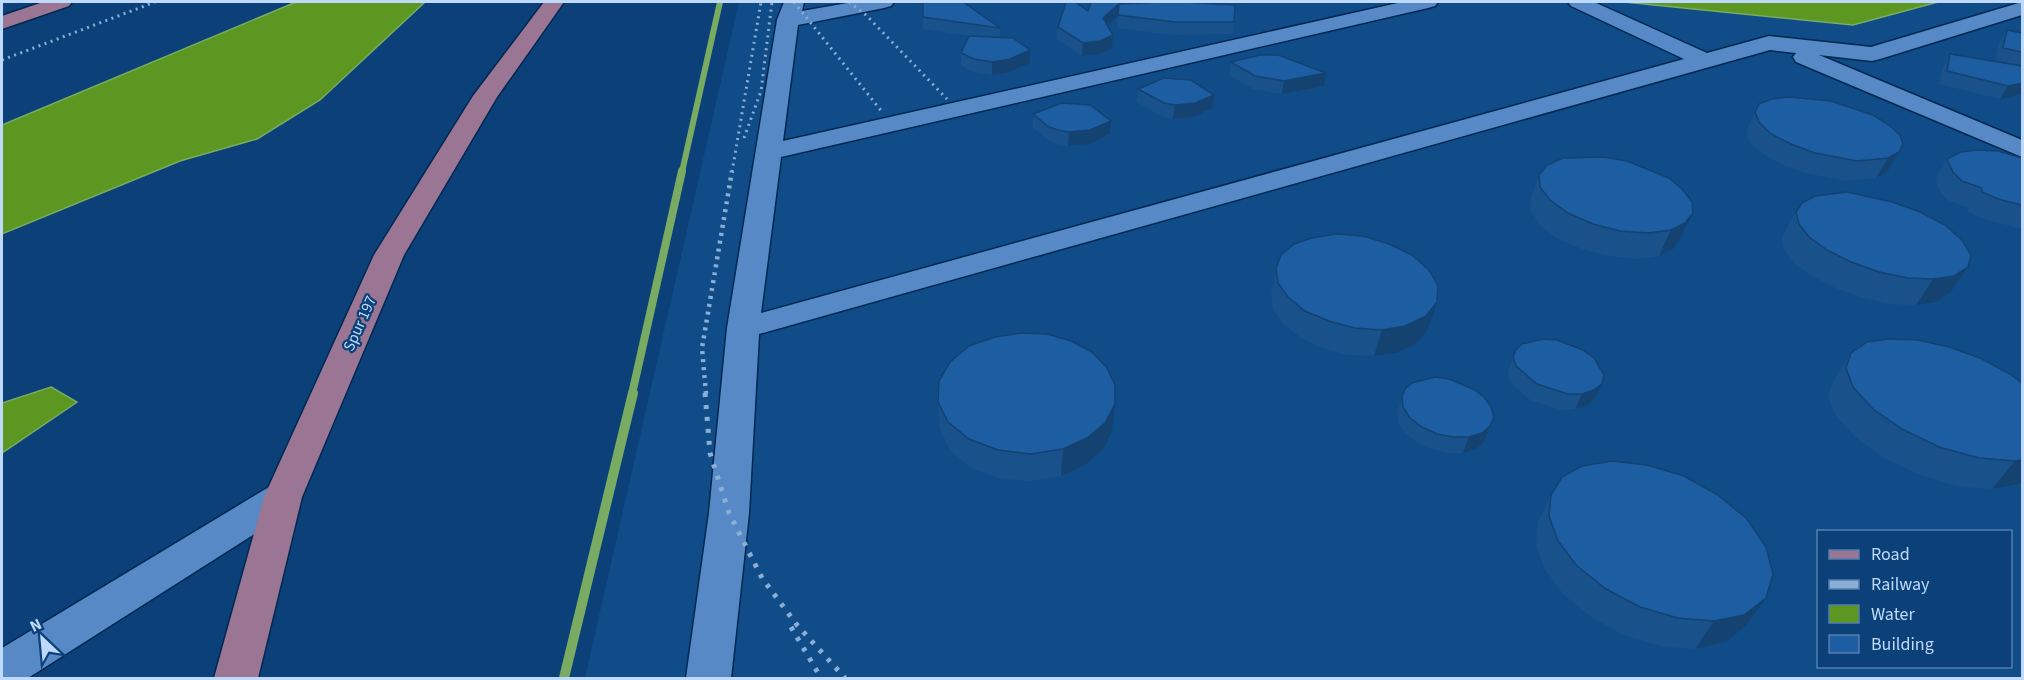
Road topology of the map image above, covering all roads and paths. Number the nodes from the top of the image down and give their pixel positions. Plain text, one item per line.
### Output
1 (62, 2) edge
2 (555, 2) edge
3 (884, 2) edge
4 (1428, 2) edge
5 (1578, 2) edge
6 (2022, 8) edge
7 (791, 11) edge
8 (2, 23) edge
9 (1769, 43) junction
10 (1704, 60) junction
11 (2022, 148) edge
12 (769, 152) junction
13 (743, 328) junction
14 (283, 497) junction
15 (2, 671) edge
16 (236, 678) edge
17 (708, 678) edge

1 - 8 main road
2 - 14 main road, Spur 197
3 - 7 street
4 - 12 street
5 - 10 street
6 - 9 street
7 - 12 street
9 - 10 street
9 - 11 street
10 - 13 street
12 - 13 street
13 - 17 street
14 - 15 street
14 - 16 main road, Spur 197

